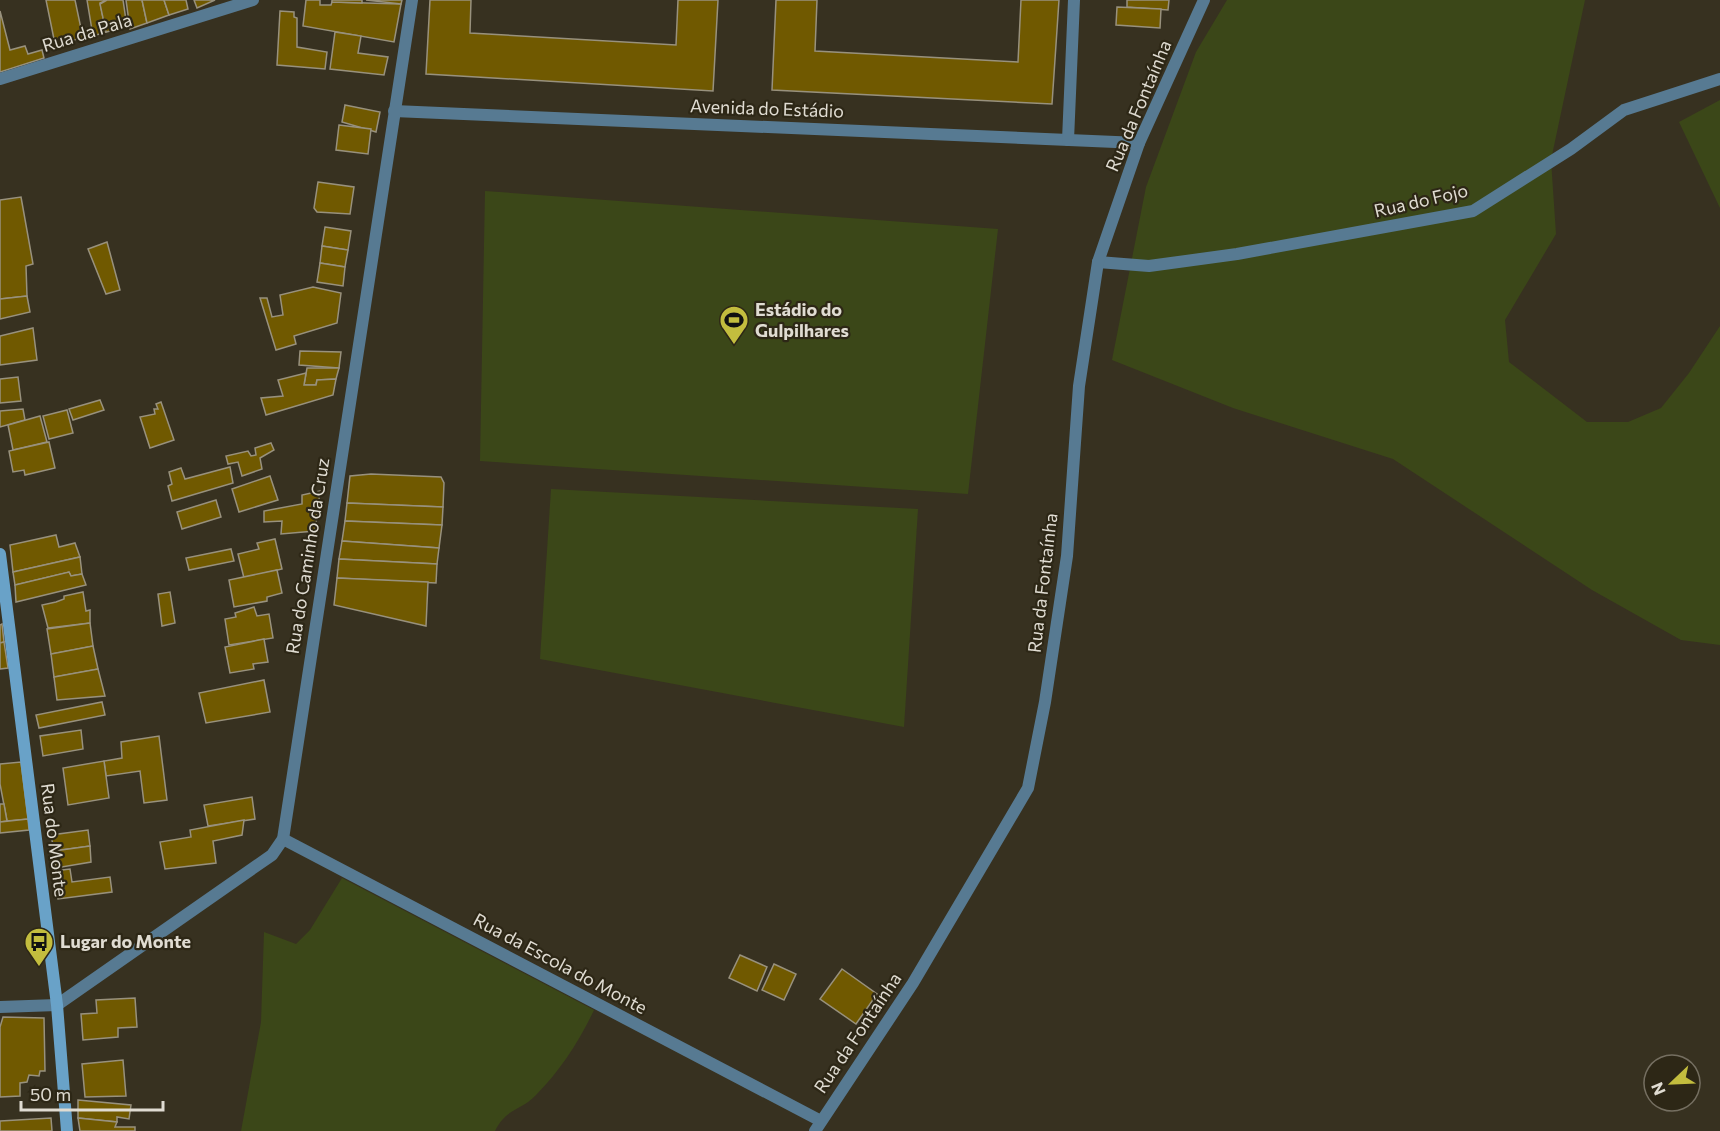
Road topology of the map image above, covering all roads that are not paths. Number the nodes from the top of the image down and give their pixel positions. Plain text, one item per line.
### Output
1 (253, 0) edge
2 (412, 0) edge
3 (1074, 0) edge
4 (1204, 0) edge
5 (0, 79) edge
6 (1720, 79) edge
7 (394, 111) junction
8 (1068, 140) junction
9 (1139, 143) junction
10 (1098, 262) junction
11 (0, 554) edge
12 (283, 839) junction
13 (57, 1005) junction
14 (0, 1007) edge
15 (818, 1126) edge
16 (67, 1131) edge

1 - 5 street, Rua da Pala
2 - 7 street, Rua do Caminho da Cruz
3 - 8 street
4 - 9 street, Rua da Fontaínha
6 - 10 street, Rua do Fojo
7 - 8 street, Avenida do Estádio
7 - 12 street, Rua do Caminho da Cruz
8 - 9 street, Avenida do Estádio
9 - 10 street, Rua da Fontaínha
10 - 15 street, Rua da Fontaínha
11 - 13 street, Rua do Monte
12 - 13 street
12 - 15 street, Rua da Escola do Monte
13 - 14 street
13 - 16 street, Rua do Monte

